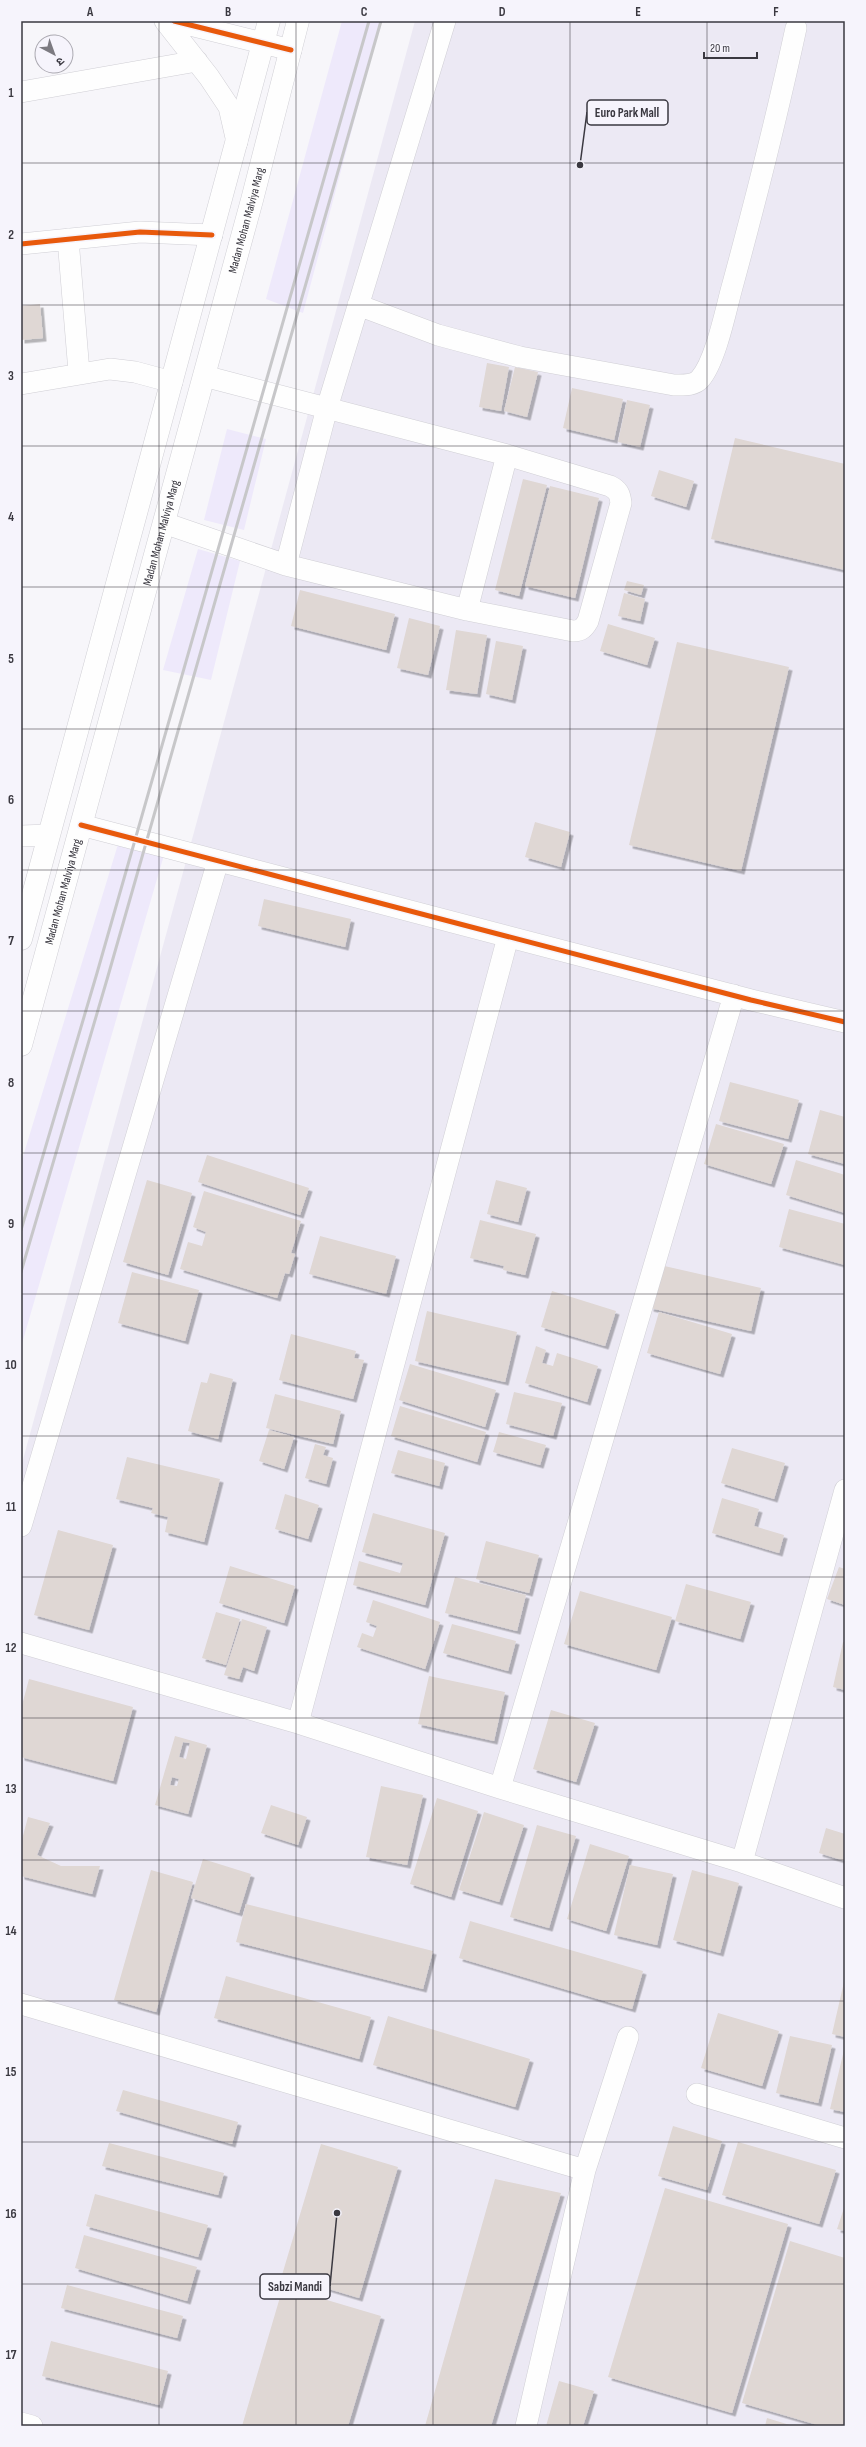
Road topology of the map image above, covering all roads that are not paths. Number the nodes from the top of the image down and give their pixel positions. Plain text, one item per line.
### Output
1 (165, 21) edge
2 (174, 21) edge
3 (269, 21) edge
4 (298, 21) edge
5 (445, 21) edge
6 (796, 28) dead end
7 (263, 43) junction
8 (291, 50) junction
9 (197, 61) junction
10 (21, 92) edge
11 (237, 142) junction
12 (212, 235) junction
13 (68, 239) junction
14 (21, 244) edge
15 (358, 305) junction
16 (79, 372) junction
17 (204, 376) junction
18 (172, 382) junction
19 (21, 384) edge
20 (326, 408) junction
21 (507, 455) junction
22 (164, 523) junction
23 (286, 565) junction
24 (467, 610) junction
25 (81, 825) junction
26 (49, 835) junction
27 (21, 836) edge
28 (218, 861) junction
29 (508, 937) junction
30 (21, 939) edge
31 (734, 996) junction
32 (845, 1022) edge
33 (21, 1045) edge
34 (845, 1490) edge
35 (21, 1526) edge
36 (21, 1643) edge
37 (298, 1723) junction
38 (500, 1788) junction
39 (742, 1862) junction
40 (845, 1898) edge
41 (21, 2004) edge
42 (628, 2037) dead end
43 (697, 2094) dead end
44 (845, 2138) edge
45 (586, 2170) junction
46 (21, 2423) edge
47 (32, 2426) edge
48 (526, 2426) edge

1 - 9 street
2 - 7 street
3 - 7 main road
4 - 8 main road, Madan Mohan Malviya Marg
5 - 15 street
6 - 15 street
7 - 8 street
7 - 11 main road
8 - 17 main road, Madan Mohan Malviya Marg
9 - 10 street
9 - 11 street
11 - 12 main road
12 - 13 street
12 - 18 main road
13 - 14 street
13 - 16 street
15 - 20 street
16 - 18 street
16 - 19 street
17 - 20 street
17 - 22 main road, Madan Mohan Malviya Marg
18 - 26 main road
20 - 21 street
20 - 23 street
21 - 24 street
21 - 24 street
22 - 23 street
22 - 25 main road, Madan Mohan Malviya Marg
23 - 24 street
25 - 28 street
25 - 33 main road, Madan Mohan Malviya Marg
26 - 27 street
26 - 30 main road
28 - 29 street
28 - 35 street
29 - 31 street
29 - 37 street
31 - 32 street
31 - 38 street
34 - 39 street
36 - 37 street
37 - 38 street
38 - 39 street
39 - 40 street
41 - 45 street
42 - 45 street
43 - 44 street
45 - 48 street
46 - 47 street

